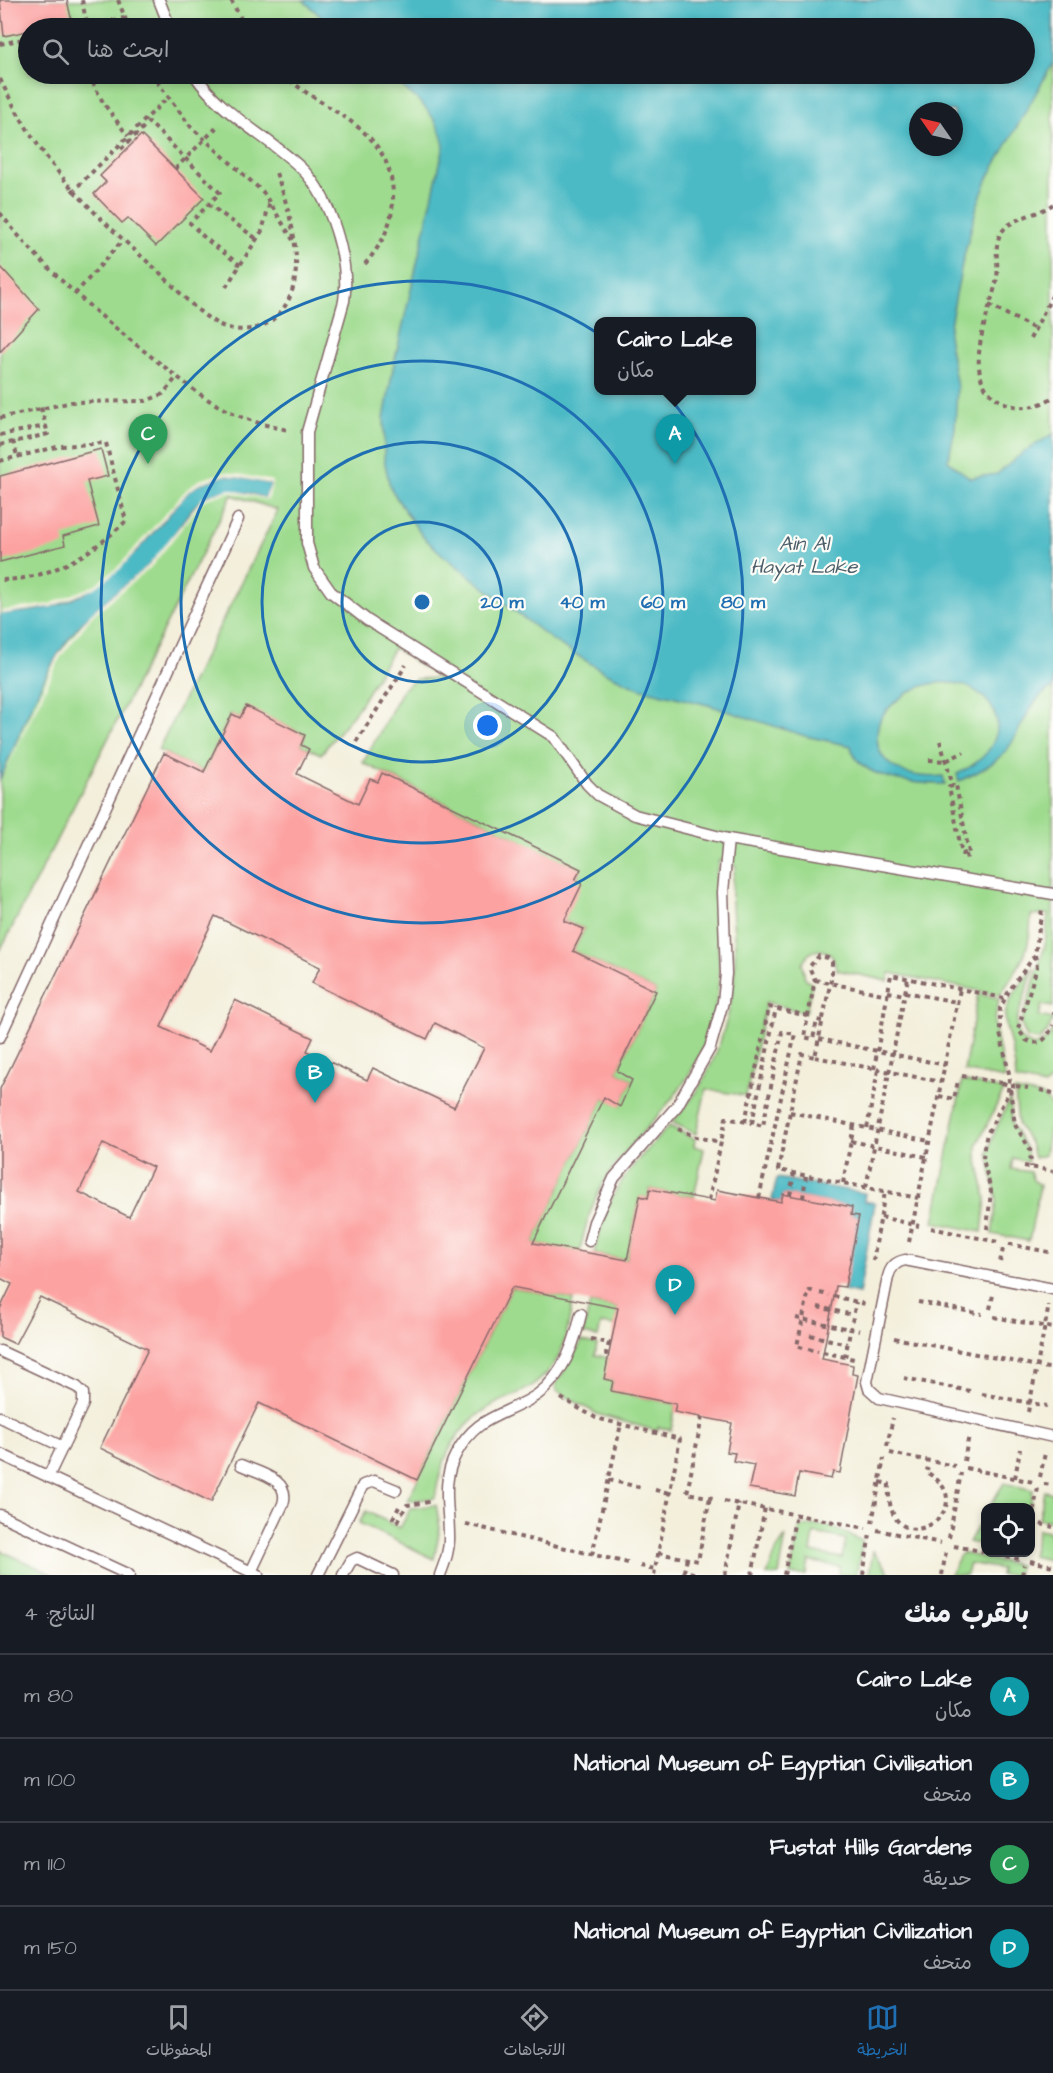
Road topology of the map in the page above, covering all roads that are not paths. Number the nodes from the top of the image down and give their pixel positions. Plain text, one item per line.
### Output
1 (159, 0) edge
2 (166, 18) edge
3 (203, 84) edge
4 (238, 519) dead end
5 (728, 838) junction
6 (1048, 893) edge
7 (0, 1037) edge
8 (589, 1241) dead end
9 (1053, 1289) edge
10 (581, 1314) dead end
11 (0, 1351) edge
12 (0, 1418) edge
13 (1053, 1437) edge
14 (63, 1447) junction
15 (0, 1454) edge
16 (241, 1465) dead end
17 (48, 1477) junction
18 (396, 1490) dead end
19 (0, 1515) edge
20 (255, 1573) edge
21 (129, 1575) edge
22 (318, 1575) edge
23 (343, 1575) edge
24 (393, 1575) edge
25 (440, 1575) edge

1 - 2 lane
3 - 5 lane
4 - 7 lane
5 - 6 lane
5 - 8 lane
9 - 13 lane
10 - 25 lane
11 - 14 lane
12 - 14 lane
14 - 17 lane
15 - 17 lane
16 - 20 lane
17 - 20 lane
18 - 22 lane
19 - 21 lane
23 - 24 lane

